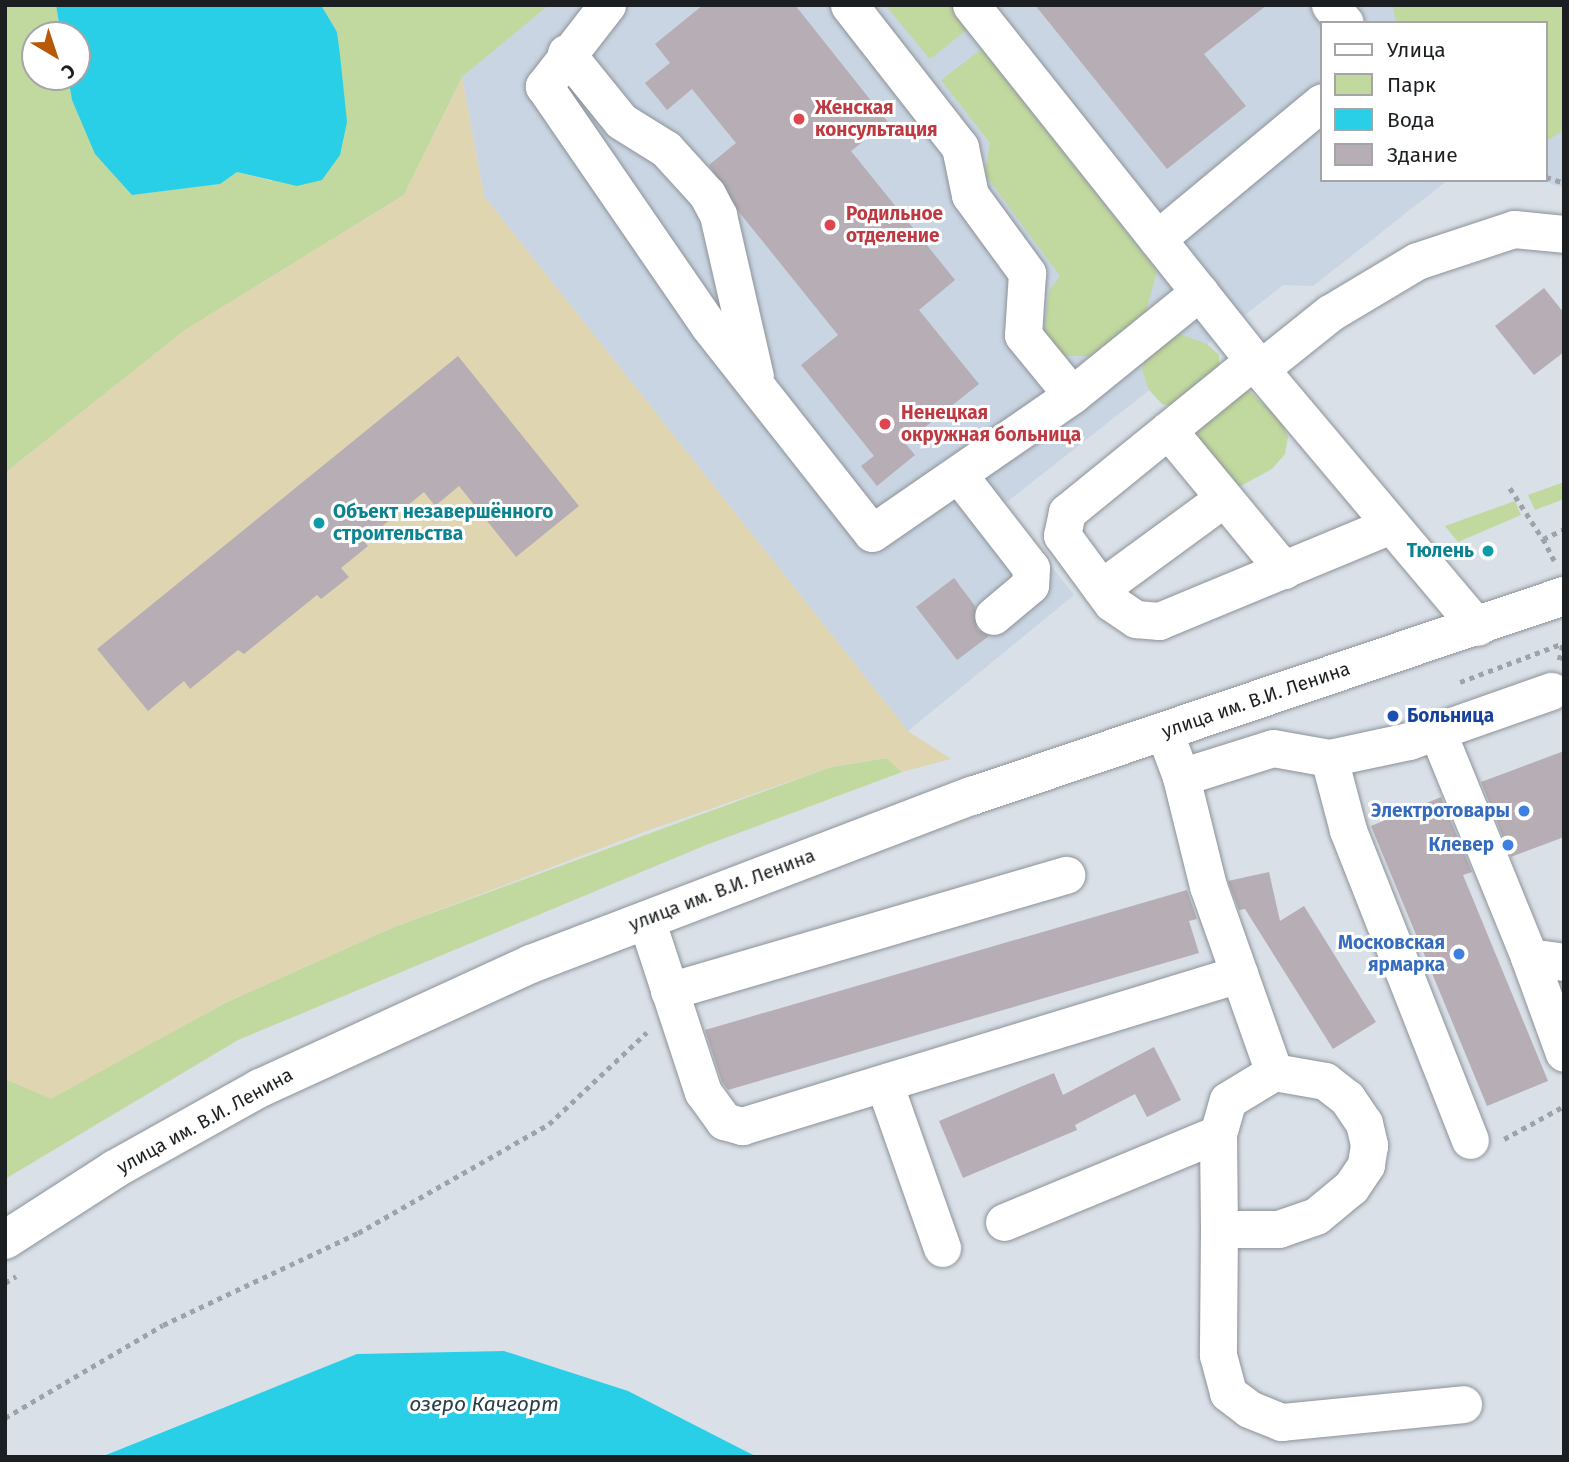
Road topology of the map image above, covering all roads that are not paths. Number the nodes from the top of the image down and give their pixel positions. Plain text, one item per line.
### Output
1 (607, 5) edge
2 (849, 5) edge
3 (971, 5) edge
4 (566, 53) junction
5 (1320, 104) edge
6 (1564, 234) edge
7 (1157, 239) junction
8 (1199, 292) junction
9 (1257, 365) junction
10 (758, 387) junction
11 (1072, 395) junction
12 (1168, 430) junction
13 (958, 474) junction
14 (1224, 498) junction
15 (1391, 525) junction
16 (1284, 570) junction
17 (1561, 583) edge
18 (1101, 588) junction
19 (1564, 609) edge
20 (993, 616) dead end
21 (1477, 626) junction
22 (1551, 691) dead end
23 (1164, 731) junction
24 (1437, 731) junction
25 (1329, 758) junction
26 (1181, 777) junction
27 (1066, 874) dead end
28 (646, 919) junction
29 (1547, 960) edge
30 (1239, 974) junction
31 (669, 991) junction
32 (1564, 1053) edge
33 (1274, 1072) junction
34 (884, 1083) junction
35 (1219, 1133) junction
36 (1470, 1140) road end
37 (1004, 1222) dead end
38 (1219, 1229) junction
39 (5, 1240) edge
40 (942, 1248) dead end
41 (1463, 1404) dead end

1 - 4 lane
2 - 11 lane
3 - 7 lane
4 - 10 lane
4 - 10 lane
5 - 7 lane
6 - 9 lane
7 - 8 lane
8 - 9 lane
8 - 11 lane
9 - 12 lane
9 - 15 lane
10 - 13 lane
11 - 13 lane
12 - 14 lane
12 - 18 lane
13 - 20 lane
14 - 16 lane
14 - 18 lane
15 - 16 lane
15 - 21 lane
16 - 18 lane
17 - 21 main road
19 - 21 main road
21 - 23 main road, улица им. В.И. Ленина
22 - 24 lane
23 - 26 lane
23 - 28 main road, улица им. В.И. Ленина
24 - 25 lane
24 - 29 lane
25 - 26 lane
25 - 36 lane
26 - 30 lane
27 - 31 lane
28 - 31 lane
28 - 39 main road, улица им. В.И. Ленина
29 - 32 lane
30 - 33 lane
30 - 34 lane
31 - 34 lane
33 - 35 lane
33 - 38 lane
34 - 40 lane
35 - 37 lane
35 - 38 lane
38 - 41 lane

